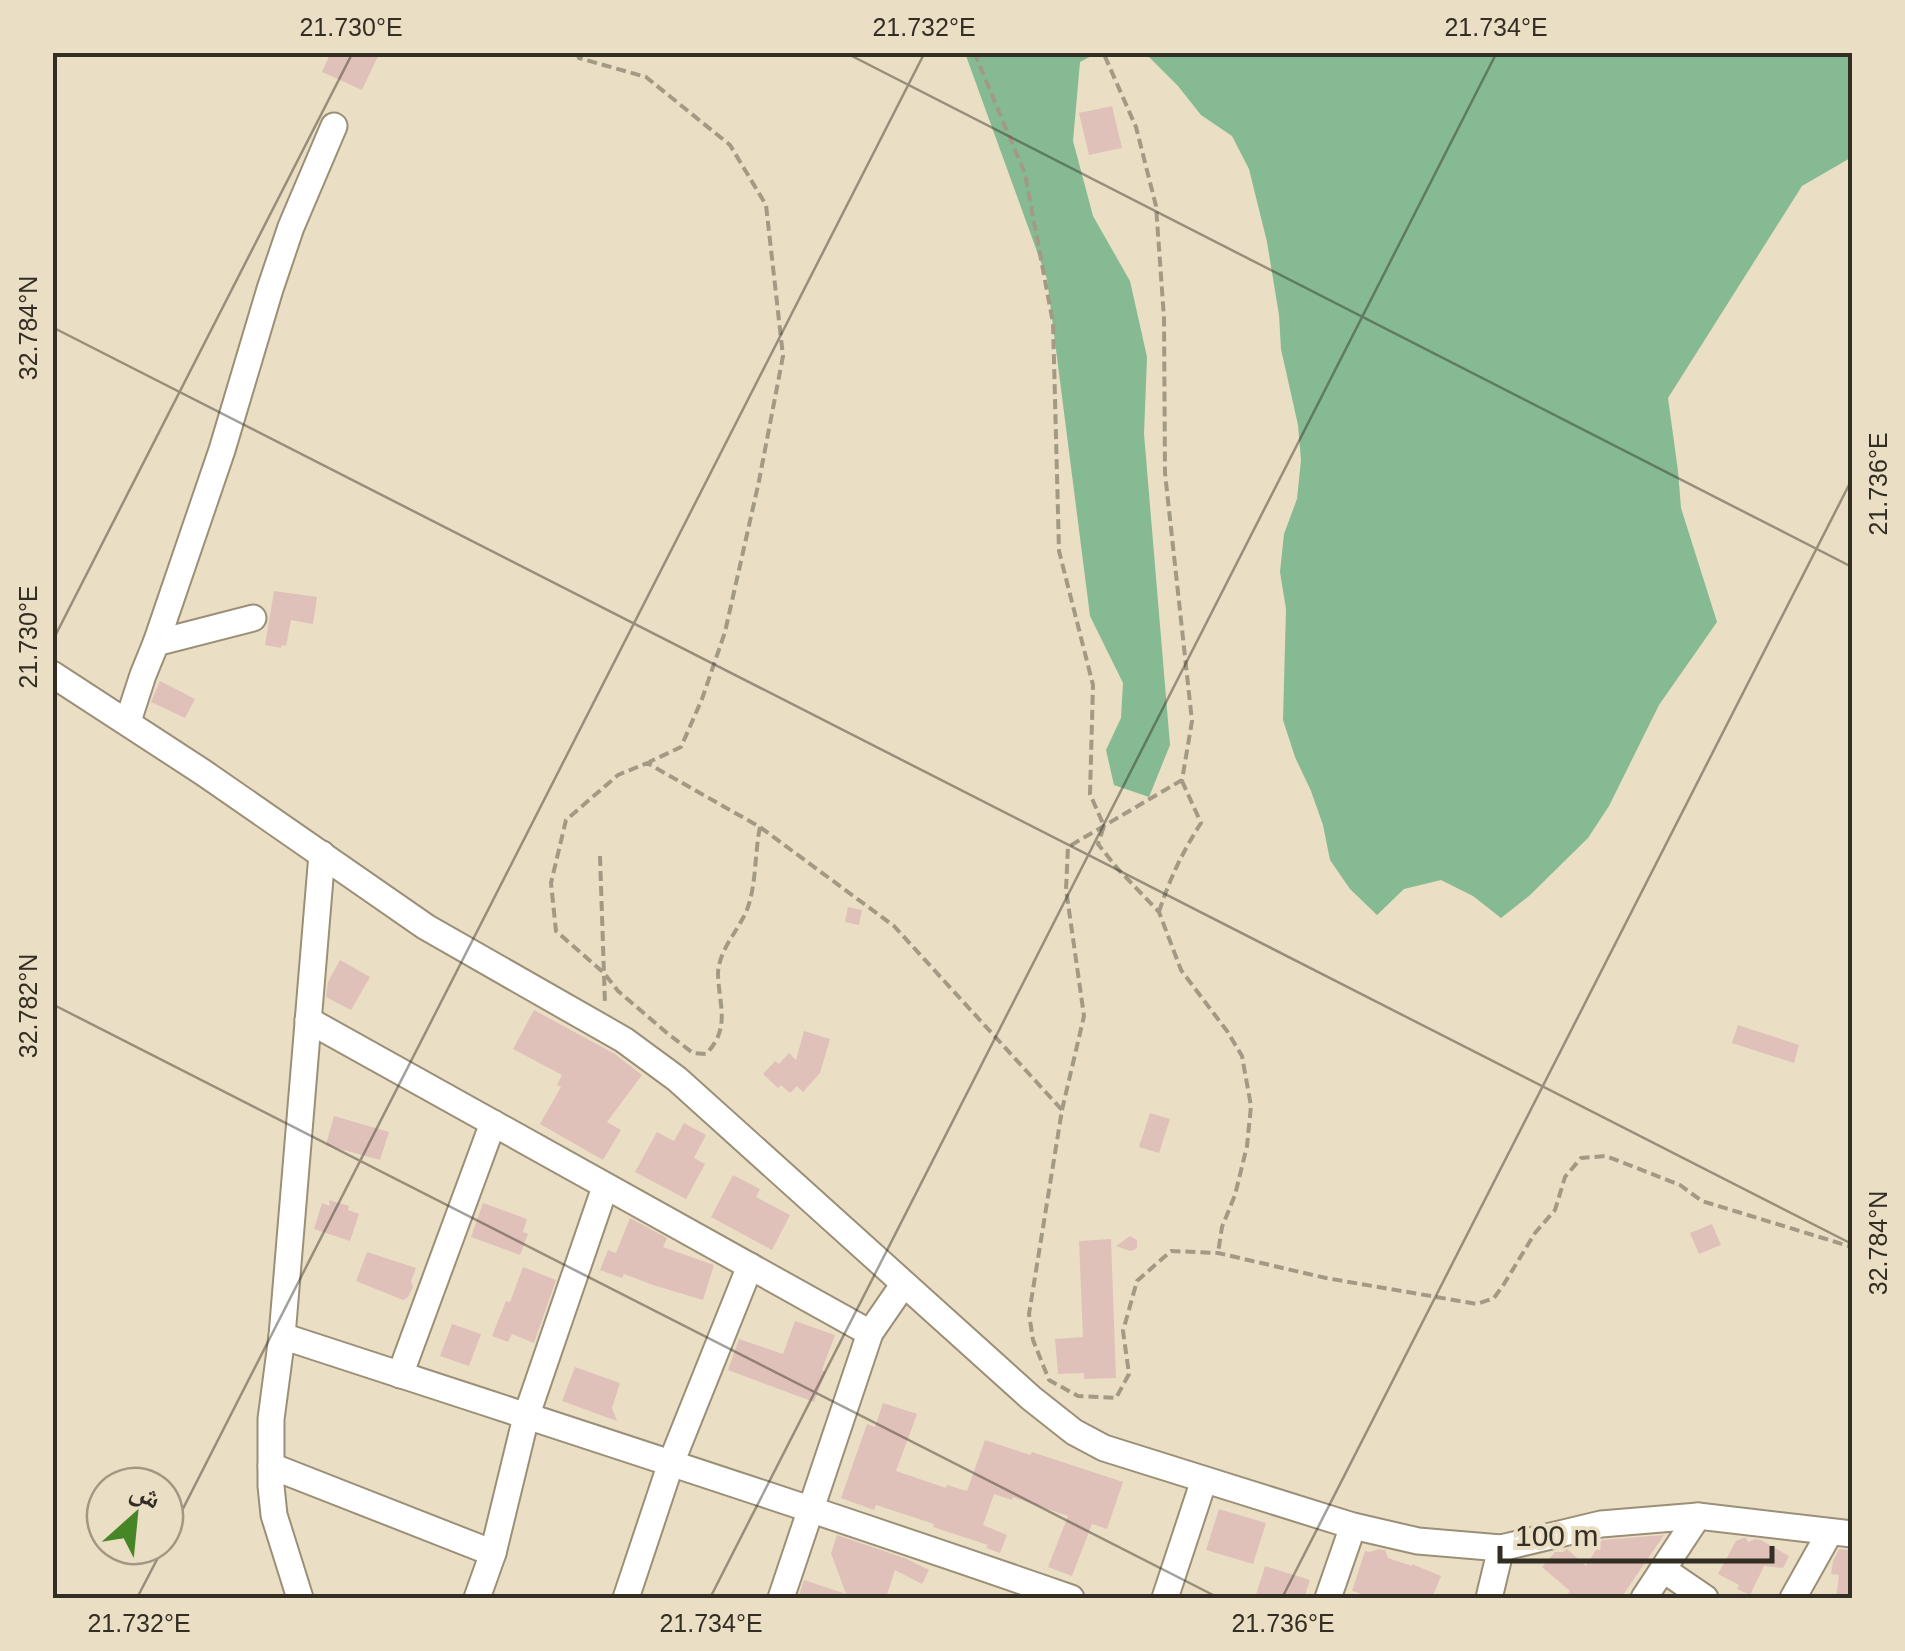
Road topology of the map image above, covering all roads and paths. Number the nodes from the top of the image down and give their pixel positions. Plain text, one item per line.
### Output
1 (577, 52) edge
2 (974, 52) edge
3 (1103, 52) edge
4 (334, 126) dead end
5 (253, 618) dead end
6 (156, 643) junction
7 (52, 674) edge
8 (128, 721) junction
9 (647, 763) junction
10 (1182, 780) junction
11 (1104, 826) junction
12 (760, 828) junction
13 (322, 854) junction
14 (600, 856) dead end
15 (1159, 912) junction
16 (604, 973) junction
17 (308, 1020) junction
18 (606, 1030) junction
19 (1062, 1110) junction
20 (492, 1122) junction
21 (605, 1187) junction
22 (1852, 1247) edge
23 (1218, 1253) junction
24 (750, 1266) junction
25 (903, 1285) junction
26 (870, 1333) junction
27 (282, 1336) junction
28 (400, 1375) junction
29 (526, 1417) junction
30 (671, 1463) junction
31 (270, 1466) junction
32 (1204, 1480) junction
33 (810, 1508) junction
34 (1698, 1516) junction
35 (1352, 1526) junction
36 (1841, 1533) edge
37 (1502, 1548) junction
38 (493, 1553) junction
39 (1664, 1570) junction
40 (300, 1598) edge
41 (478, 1598) edge
42 (626, 1598) edge
43 (781, 1598) edge
44 (1071, 1598) edge
45 (1165, 1598) edge
46 (1328, 1598) edge
47 (1488, 1598) edge
48 (1644, 1598) edge
49 (1705, 1598) edge
50 (1793, 1598) edge

1 - 9 path
2 - 11 path
3 - 10 path
4 - 6 street
5 - 6 street
6 - 8 street
7 - 8 street
8 - 13 street
9 - 12 path
9 - 16 path
10 - 11 path
10 - 15 path
11 - 15 path
11 - 19 path
12 - 16 path
12 - 19 path
13 - 17 street
13 - 18 street
14 - 16 path
15 - 23 path
16 - 18 path
17 - 20 street
17 - 27 street
18 - 25 street
19 - 23 path
20 - 21 street
20 - 28 street
21 - 24 street
21 - 29 street
22 - 23 path
24 - 26 street
24 - 30 street
25 - 26 street
25 - 32 street
26 - 33 street
27 - 28 street
27 - 31 street
28 - 29 street
29 - 30 street
29 - 38 street
30 - 33 street
30 - 42 street
31 - 38 street
31 - 40 street
32 - 35 street
32 - 45 street
33 - 43 street
33 - 44 street
34 - 36 street
34 - 37 street
34 - 39 street
35 - 37 street
35 - 46 street
36 - 50 street
37 - 47 street
38 - 41 street
39 - 48 street
39 - 49 street

